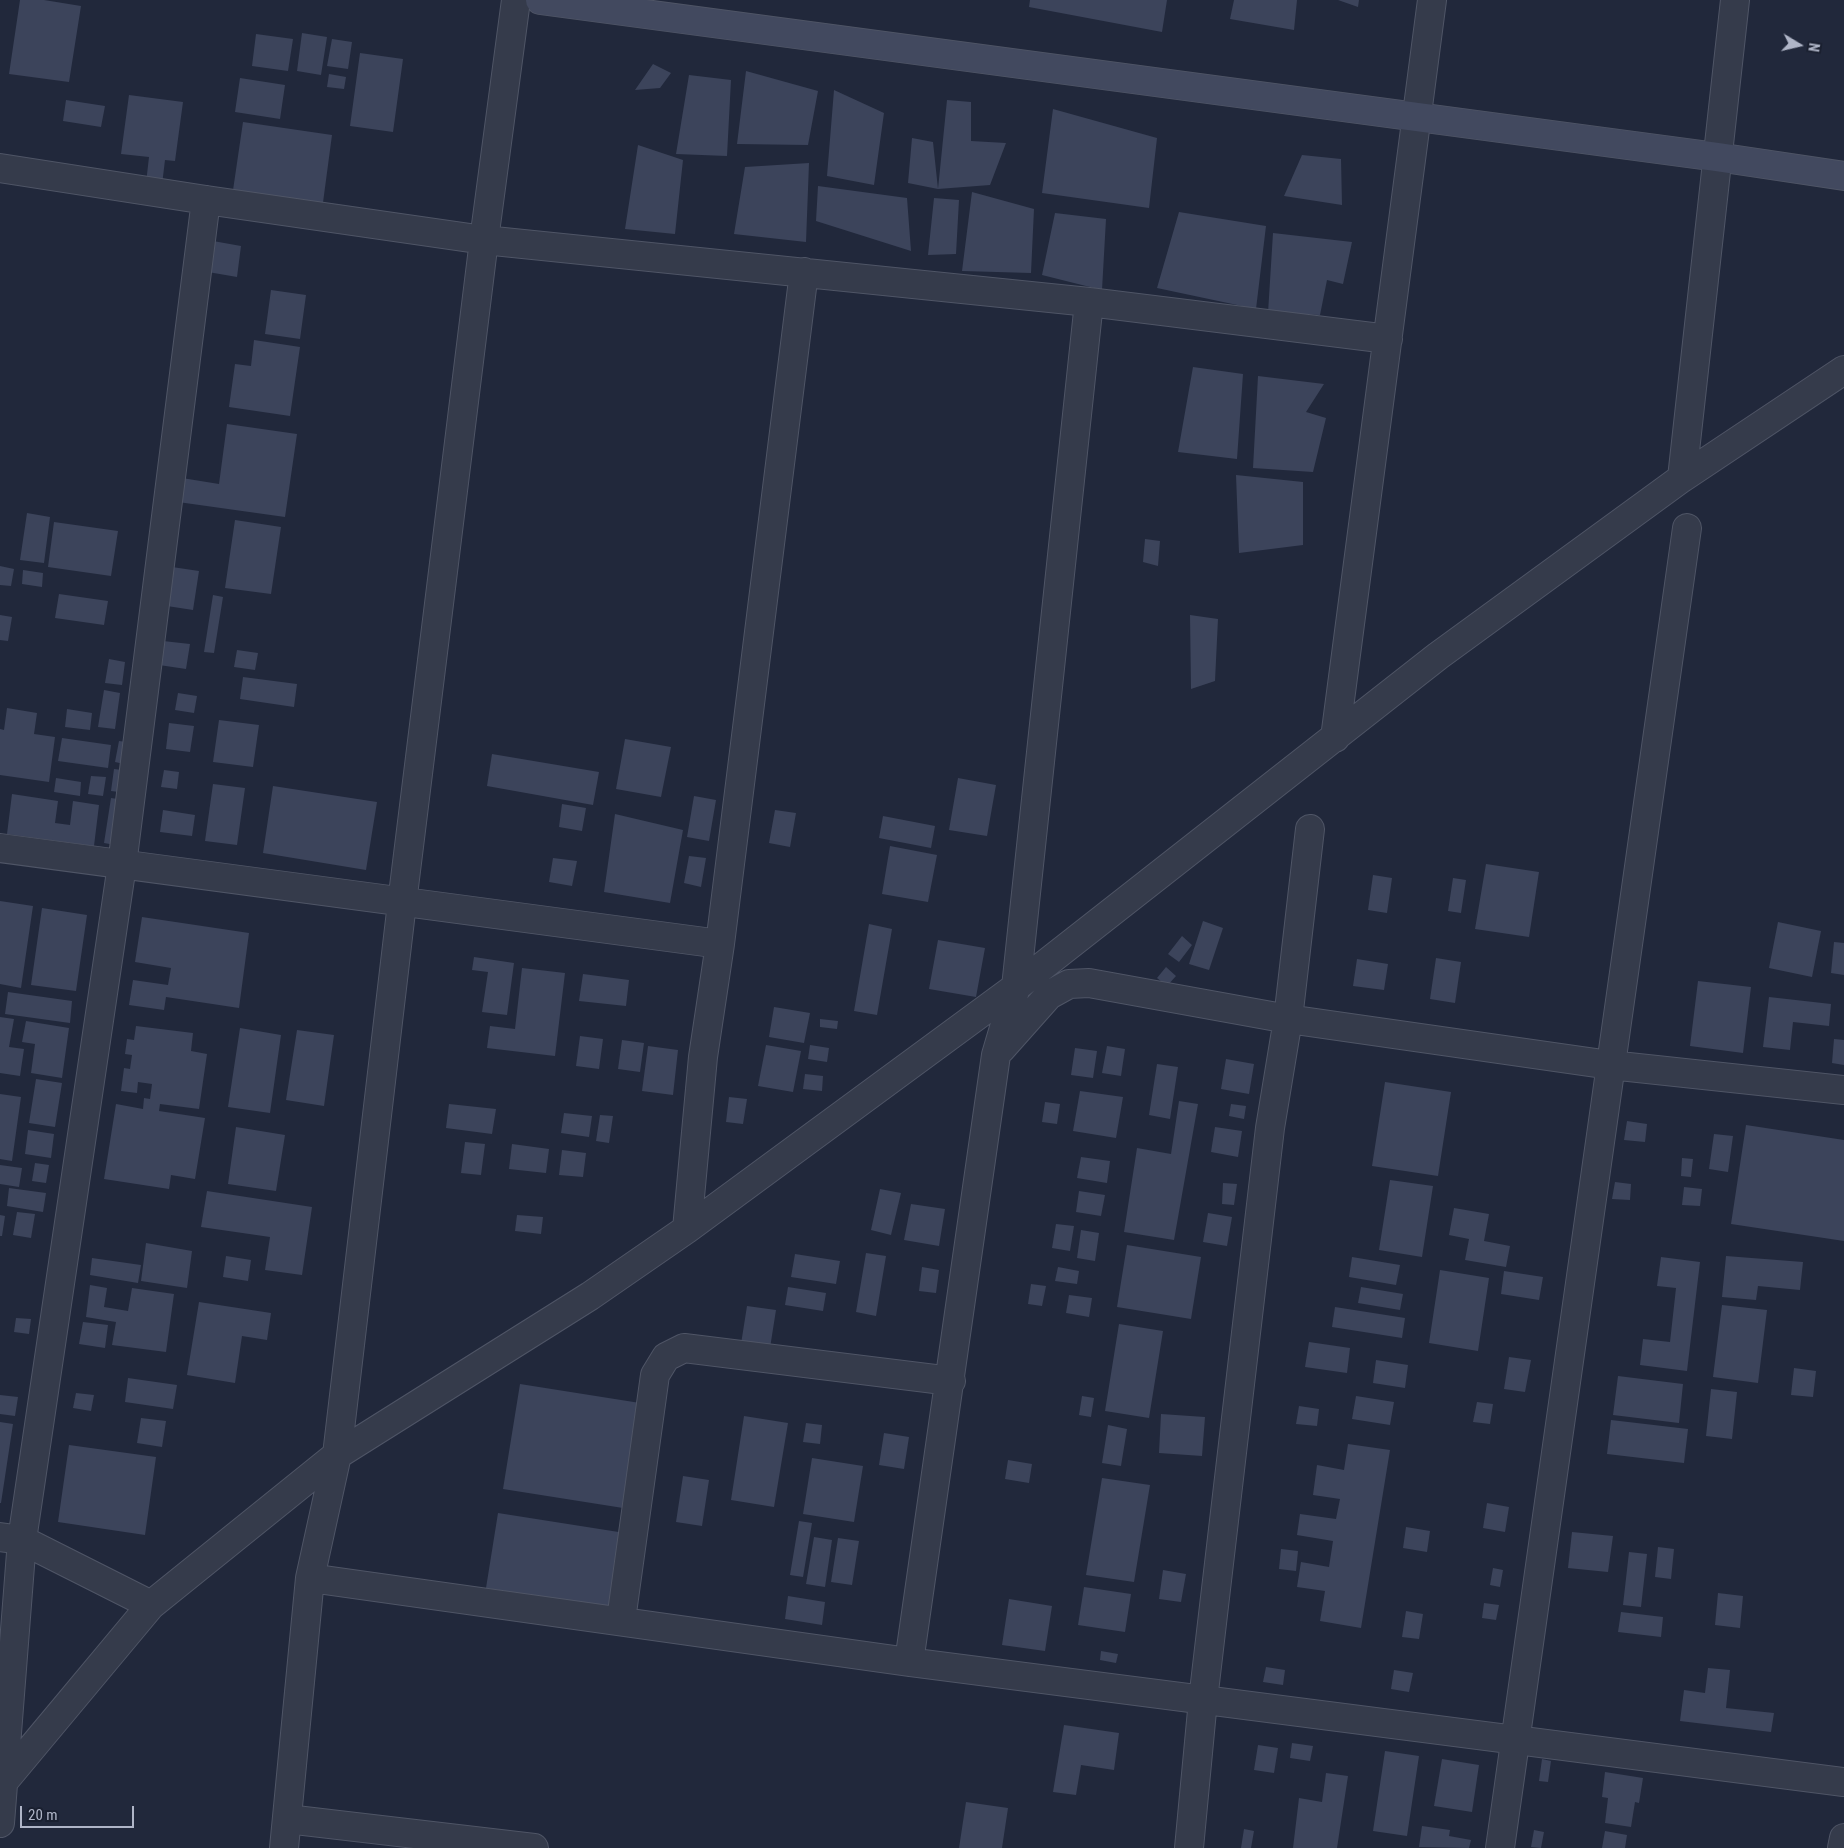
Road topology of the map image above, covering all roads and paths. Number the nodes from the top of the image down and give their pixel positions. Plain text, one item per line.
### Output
1 (516, 0) edge
2 (540, 0) edge
3 (1432, 0) edge
4 (1735, 0) edge
5 (1416, 116) junction
6 (1717, 157) junction
7 (0, 168) edge
8 (1844, 176) edge
9 (206, 200) junction
10 (484, 240) junction
11 (804, 272) junction
12 (1089, 302) junction
13 (1388, 339) junction
14 (1844, 370) edge
15 (1682, 478) junction
16 (1687, 528) dead end
17 (1335, 738) junction
18 (1310, 829) dead end
19 (0, 848) edge
20 (122, 865) junction
21 (402, 903) junction
22 (720, 944) junction
23 (1016, 987) junction
24 (1288, 1019) junction
25 (996, 1055) junction
26 (1610, 1065) junction
27 (1844, 1090) edge
28 (686, 1229) junction
29 (951, 1381) junction
30 (337, 1455) junction
31 (11, 1539) edge
32 (310, 1578) junction
33 (151, 1605) junction
34 (621, 1620) junction
35 (908, 1662) junction
36 (1203, 1700) junction
37 (1515, 1740) junction
38 (2, 1780) edge
39 (1844, 1782) edge
40 (287, 1819) junction
41 (0, 1823) edge
42 (1844, 1838) edge
43 (284, 1848) edge
44 (534, 1848) edge
45 (1189, 1848) edge
46 (1500, 1848) edge
47 (1842, 1848) edge

1 - 10 street
2 - 5 street
3 - 5 street
4 - 6 street
5 - 6 street
5 - 13 street
6 - 8 street
6 - 15 street
7 - 9 street
9 - 10 street
9 - 20 street
10 - 11 street
10 - 21 street
11 - 12 street
11 - 22 street
12 - 13 street
12 - 23 street
13 - 17 street
14 - 15 street
15 - 17 street
16 - 26 street
17 - 23 street
18 - 24 street
19 - 20 street
20 - 21 street
20 - 31 street
21 - 22 street
21 - 30 street
22 - 28 street
23 - 25 street
23 - 28 street
24 - 25 street
24 - 26 street
24 - 36 street
25 - 29 street
26 - 27 street
26 - 37 street
28 - 30 street
29 - 34 street
29 - 35 street
30 - 32 street
30 - 33 street
31 - 33 street
31 - 38 street
32 - 34 street
32 - 40 street
33 - 38 street
34 - 35 street
35 - 36 street
36 - 37 street
36 - 45 street
37 - 39 street
37 - 46 street
38 - 41 street
40 - 43 street
40 - 44 street
42 - 47 street

